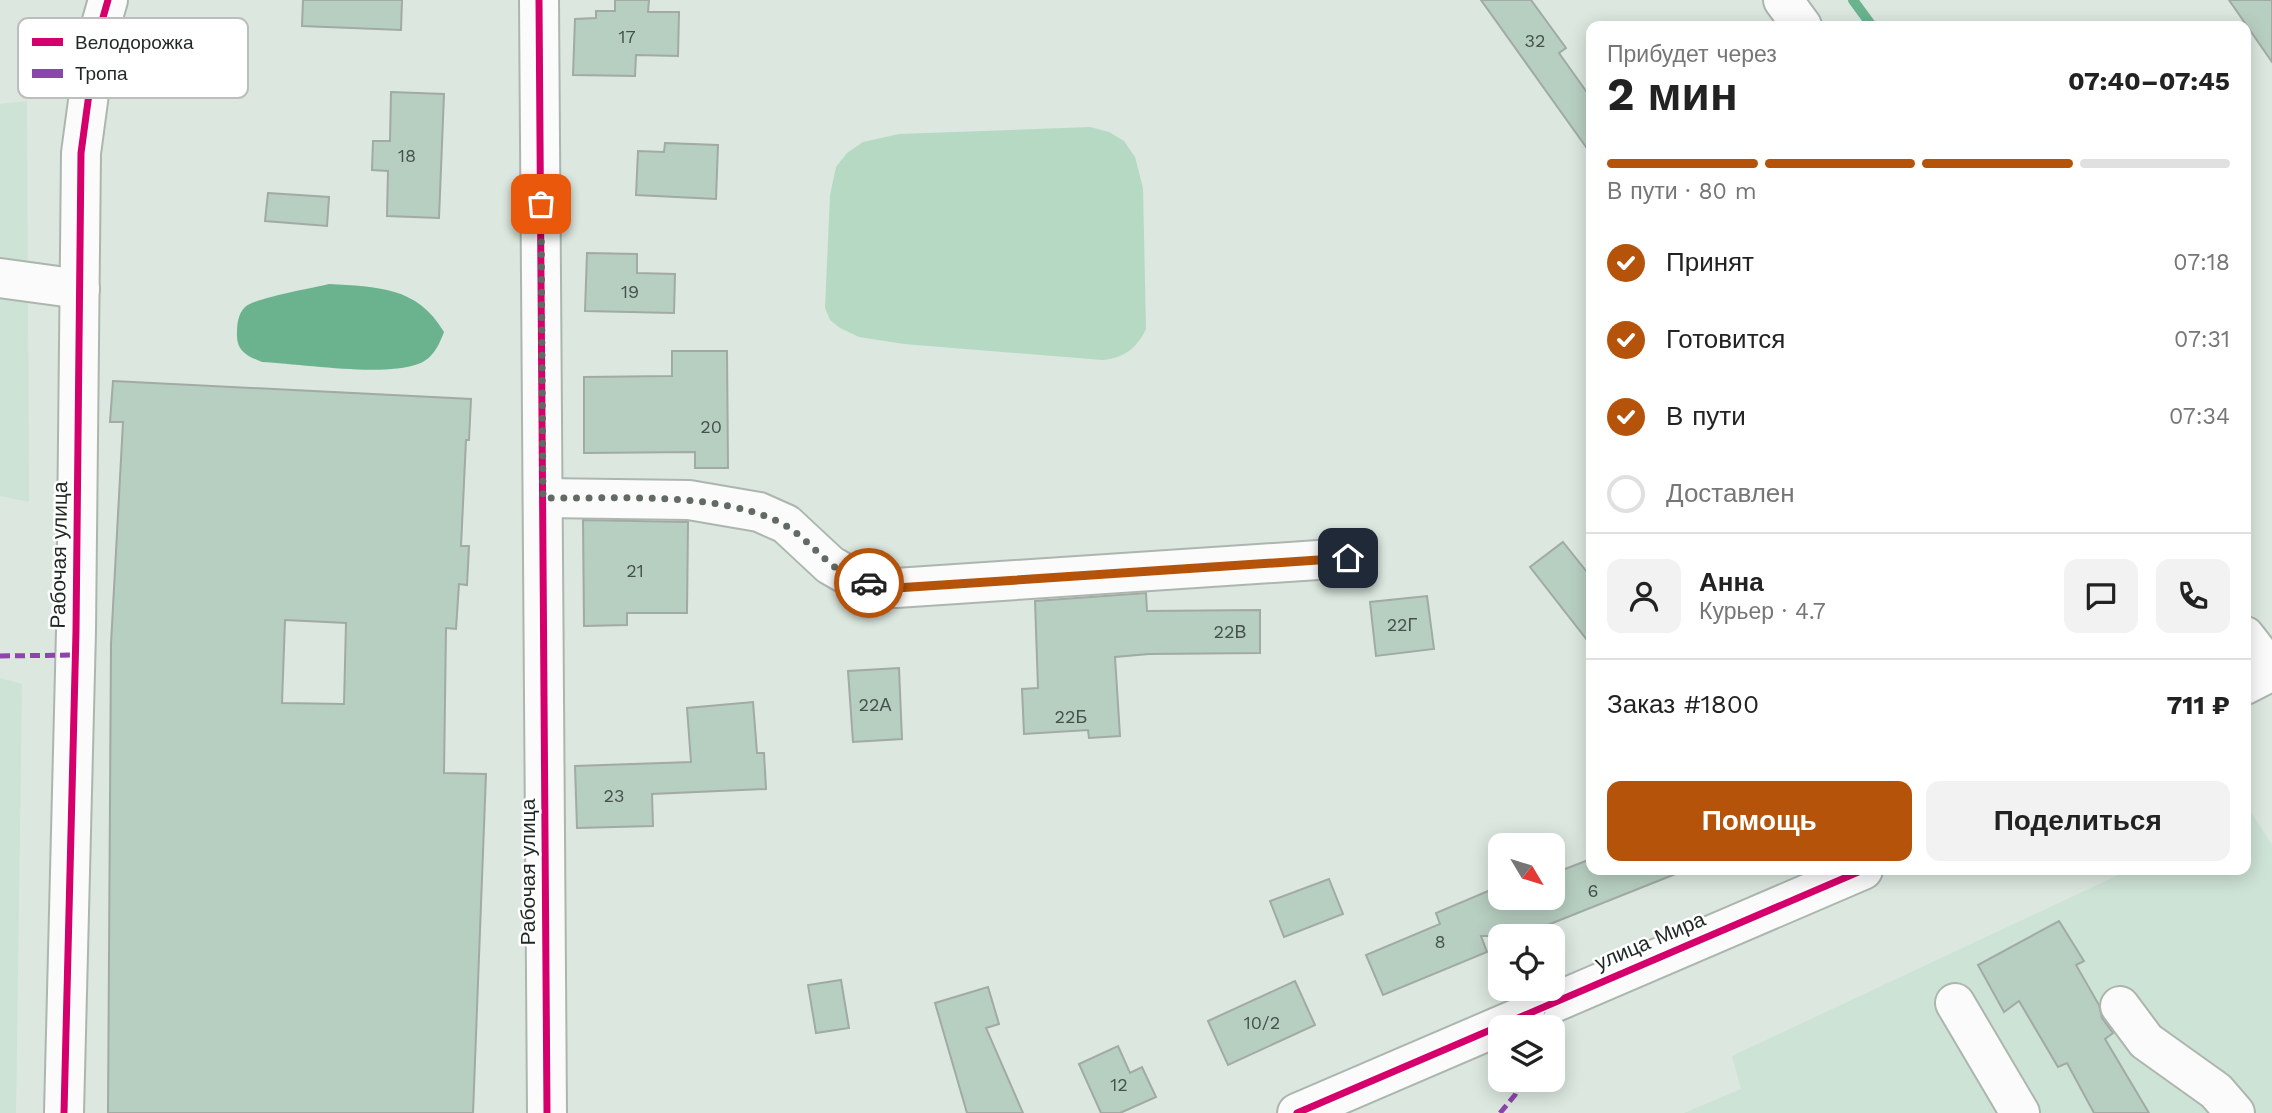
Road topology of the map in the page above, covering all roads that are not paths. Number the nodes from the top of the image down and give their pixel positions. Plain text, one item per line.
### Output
1 (108, 0) edge
2 (539, 0) edge
3 (1783, 0) edge
4 (103, 18) edge
5 (1798, 21) edge
6 (88, 98) edge
7 (0, 278) edge
8 (80, 289) junction
9 (543, 498) junction
10 (1348, 558) dead end
11 (2251, 644) edge
12 (2272, 671) edge
13 (2251, 682) edge
14 (1851, 875) edge
15 (1955, 1003) dead end
16 (2120, 1006) dead end
17 (64, 1113) edge
18 (547, 1113) edge
19 (1297, 1113) edge
20 (2020, 1113) edge
21 (2235, 1113) edge

1 - 4 street, Рабочая улица
2 - 9 street, Рабочая улица
3 - 5 street
6 - 8 street, Рабочая улица
7 - 8 street
8 - 17 street, Рабочая улица
9 - 10 street
9 - 18 street, Рабочая улица
11 - 12 street
12 - 13 street
14 - 19 street, улица Мира
15 - 20 street
16 - 21 street

